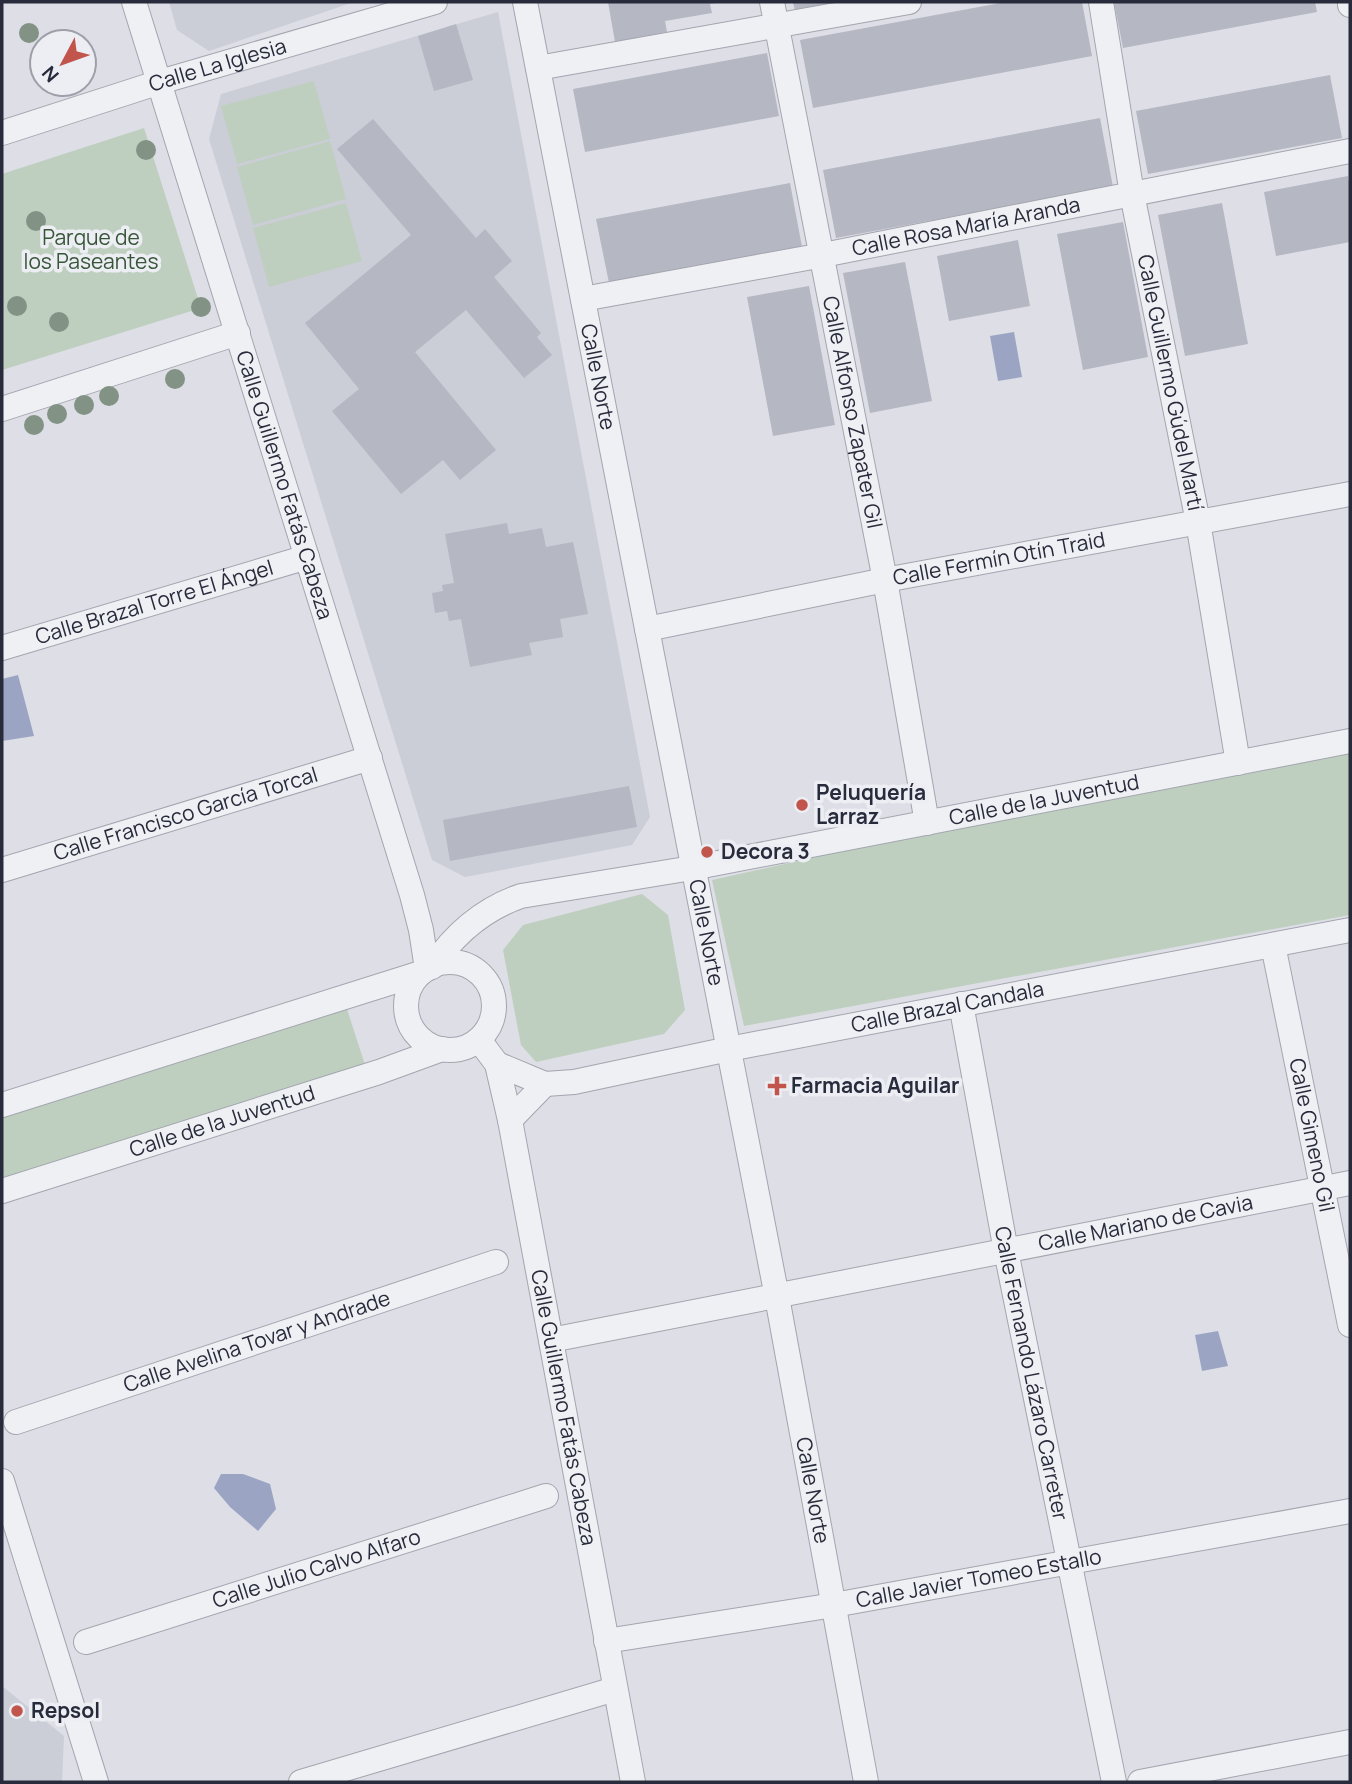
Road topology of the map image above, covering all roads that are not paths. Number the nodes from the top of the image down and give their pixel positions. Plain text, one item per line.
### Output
1 (134, 2) edge
2 (435, 2) edge
3 (525, 2) edge
4 (909, 2) edge
5 (1101, 2) edge
6 (775, 13) edge
7 (538, 68) junction
8 (160, 82) junction
9 (2, 133) edge
10 (1350, 151) edge
11 (1132, 194) junction
12 (823, 255) junction
13 (583, 299) junction
14 (238, 333) junction
15 (2, 409) edge
16 (1350, 494) edge
17 (1198, 523) junction
18 (307, 557) junction
19 (884, 580) junction
20 (647, 629) junction
21 (2, 648) edge
22 (1350, 741) edge
23 (370, 758) junction
24 (1238, 763) junction
25 (927, 823) junction
26 (692, 868) junction
27 (2, 870) edge
28 (1350, 930) edge
29 (1273, 944) junction
30 (427, 970) junction
31 (961, 1004) junction
32 (479, 1040) junction
33 (442, 1049) junction
34 (729, 1049) junction
35 (497, 1064) junction
36 (545, 1084) junction
37 (2, 1105) edge
38 (510, 1120) junction
39 (1350, 1183) edge
40 (1322, 1189) junction
41 (2, 1191) edge
42 (1006, 1251) junction
43 (496, 1262) dead end
44 (777, 1297) junction
45 (1350, 1325) edge
46 (551, 1340) junction
47 (16, 1422) dead end
48 (2, 1481) edge
49 (546, 1496) dead end
50 (1350, 1511) edge
51 (1069, 1562) junction
52 (834, 1605) junction
53 (606, 1641) junction
54 (86, 1642) dead end
55 (615, 1689) junction
56 (1350, 1742) edge
57 (96, 1782) edge
58 (301, 1782) edge
59 (633, 1782) edge
60 (866, 1782) edge
61 (1114, 1782) edge
62 (1140, 1782) edge

1 - 8 street, Calle Guillermo Fatás Cabeza
2 - 8 street, Calle La Iglesia
3 - 7 street, Calle Norte
4 - 6 street
5 - 11 street, Calle Guillermo Gúdel Martí
6 - 7 street
6 - 12 street, Calle Alfonso Zapater Gil
7 - 13 street, Calle Norte
8 - 9 street, Calle La Iglesia
8 - 14 street, Calle Guillermo Fatás Cabeza
10 - 11 street, Calle Rosa María Aranda
11 - 12 street, Calle Rosa María Aranda
11 - 17 street, Calle Guillermo Gúdel Martí
12 - 13 street, Calle Rosa María Aranda
12 - 19 street, Calle Alfonso Zapater Gil
13 - 20 street, Calle Norte
14 - 15 street
14 - 18 street, Calle Guillermo Fatás Cabeza
16 - 17 street, Calle Fermín Otín Traid
17 - 19 street, Calle Fermín Otín Traid
17 - 24 street, Calle Guillermo Gúdel Martí
18 - 21 street, Calle Brazal Torre El Ángel
18 - 23 street, Calle Guillermo Fatás Cabeza
19 - 20 street, Calle Fermín Otín Traid
19 - 25 street, Calle Alfonso Zapater Gil
20 - 26 street, Calle Norte
22 - 24 street, Calle de la Juventud
23 - 27 street, Calle Francisco García Torcal
23 - 30 street, Calle Guillermo Fatás Cabeza
24 - 25 street, Calle de la Juventud
25 - 26 street, Calle de la Juventud
26 - 30 street, Calle de la Juventud
26 - 34 street, Calle Norte
28 - 29 street, Calle Brazal Candala
29 - 31 street, Calle Brazal Candala
29 - 40 street, Calle Gimeno Gil
30 - 32 street
30 - 33 street
30 - 37 street
31 - 34 street, Calle Brazal Candala
31 - 42 street, Calle Fernando Lázaro Carreter
32 - 33 street
32 - 35 street, Calle Guillermo Fatás Cabeza
33 - 41 street, Calle de la Juventud
34 - 36 street, Calle Brazal Candala
34 - 44 street, Calle Norte
35 - 36 street, Calle Brazal Candala
35 - 38 street, Calle Guillermo Fatás Cabeza
36 - 38 street
38 - 46 street, Calle Guillermo Fatás Cabeza
39 - 40 street, Calle Mariano de Cavia
40 - 42 street, Calle Mariano de Cavia
40 - 45 street, Calle Gimeno Gil
42 - 44 street, Calle Mariano de Cavia
42 - 51 street, Calle Fernando Lázaro Carreter
43 - 47 street, Calle Avelina Tovar y Andrade
44 - 46 street, Calle Mariano de Cavia
44 - 52 street, Calle Norte
46 - 53 street, Calle Guillermo Fatás Cabeza
48 - 57 street
49 - 54 street, Calle Julio Calvo Alfaro
50 - 51 street, Calle Javier Tomeo Estallo
51 - 52 street, Calle Javier Tomeo Estallo
51 - 61 street, Calle Fernando Lázaro Carreter
52 - 53 street, Calle Javier Tomeo Estallo
52 - 60 street, Calle Norte
53 - 55 street, Calle Guillermo Fatás Cabeza
55 - 58 street
55 - 59 street, Calle Guillermo Fatás Cabeza
56 - 62 street

